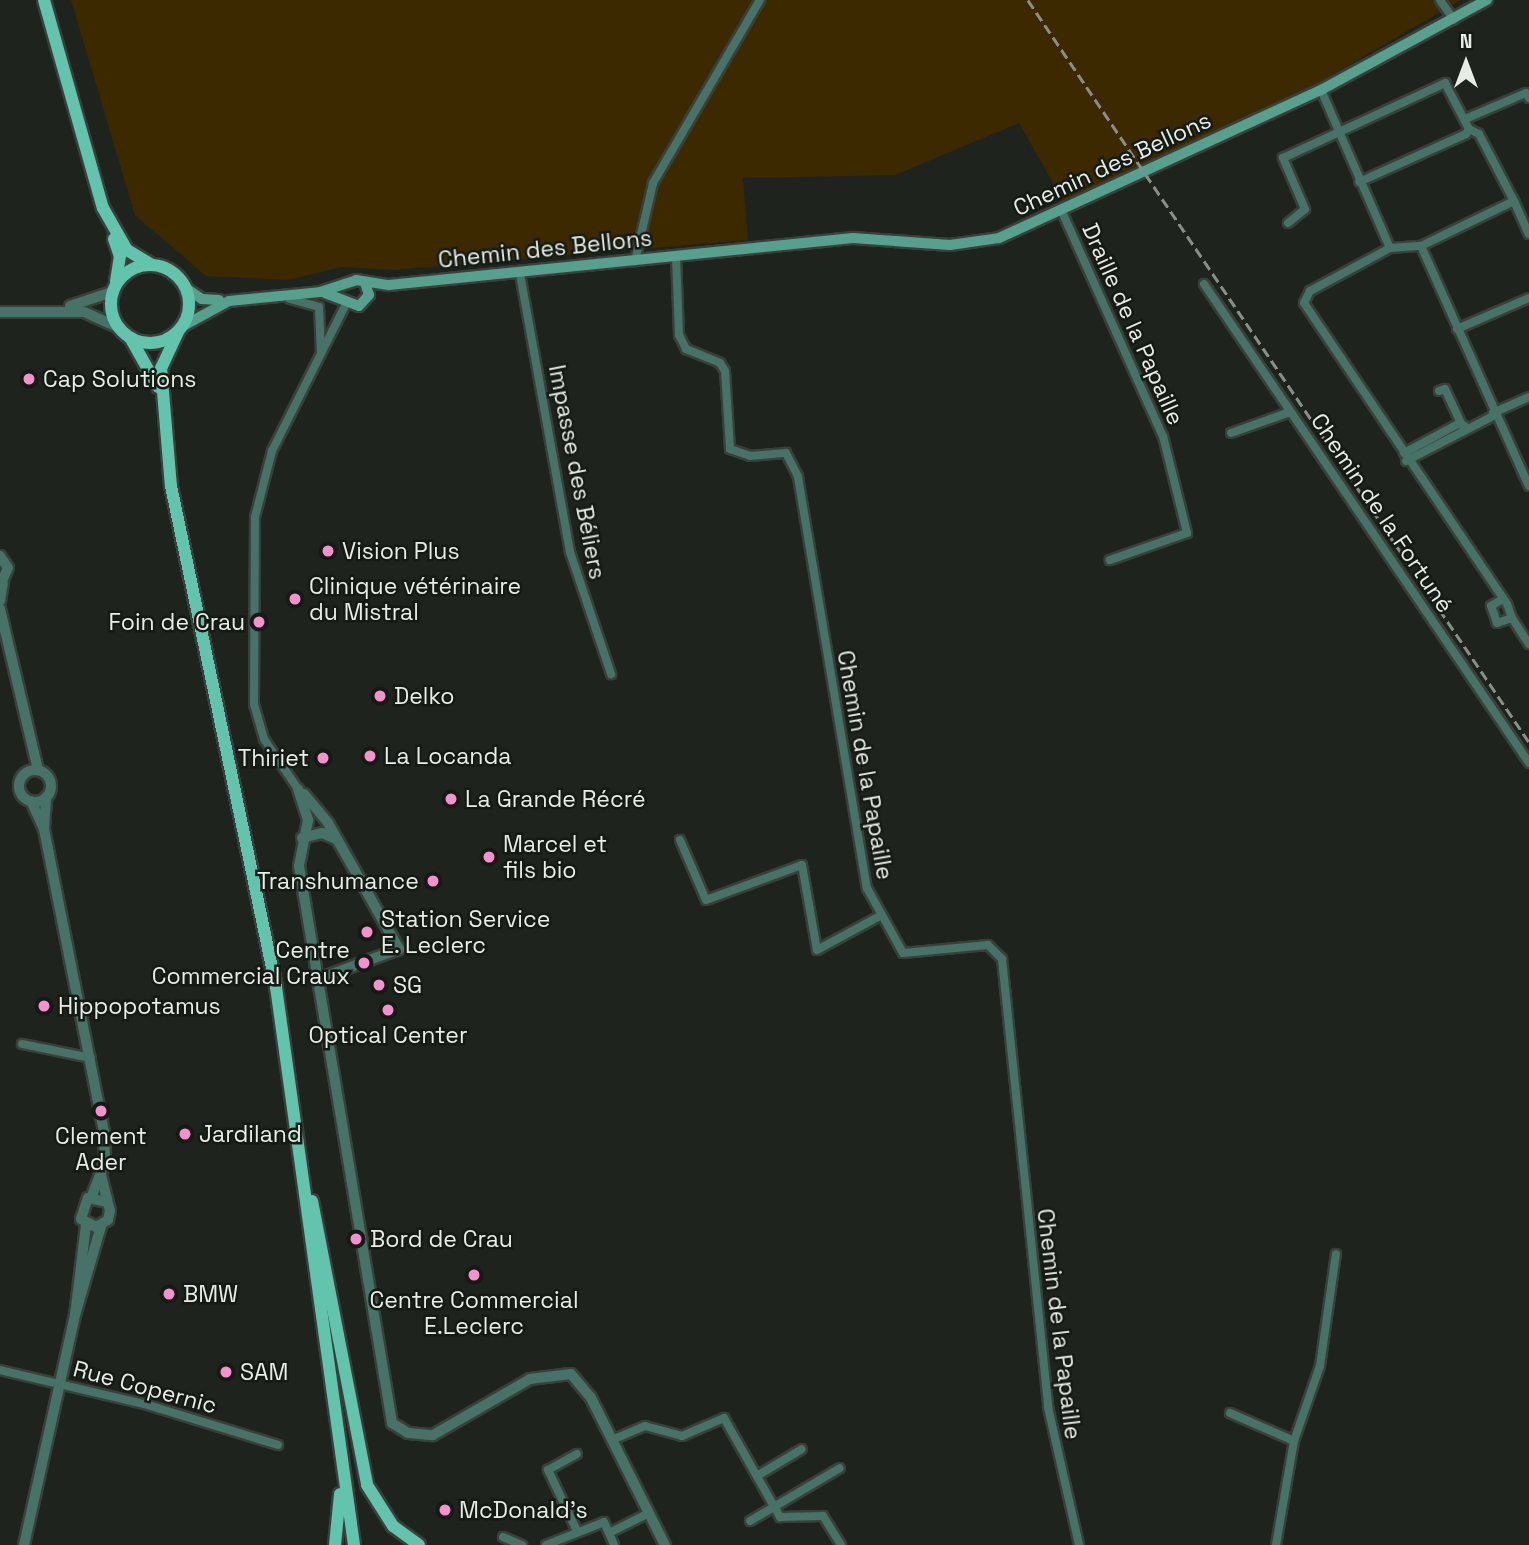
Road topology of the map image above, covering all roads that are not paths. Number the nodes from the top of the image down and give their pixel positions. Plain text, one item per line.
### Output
1 (44, 0) edge
2 (760, 0) edge
3 (1440, 0) edge
4 (1487, 0) edge
5 (1454, 20) junction
6 (1321, 90) junction
7 (1529, 99) edge
8 (1465, 119) junction
9 (1469, 129) junction
10 (1337, 132) junction
11 (1359, 181) junction
12 (1514, 201) junction
13 (1063, 214) junction
14 (108, 219) junction
15 (1288, 223) dead end
16 (1529, 234) edge
17 (1421, 246) junction
18 (1390, 248) junction
19 (676, 256) junction
20 (635, 261) junction
21 (152, 265) junction
22 (520, 274) junction
23 (365, 283) junction
24 (1204, 284) dead end
25 (389, 285) junction
26 (186, 288) junction
27 (114, 289) junction
28 (369, 295) junction
29 (346, 296) junction
30 (270, 297) junction
31 (1529, 298) edge
32 (229, 301) junction
33 (359, 306) junction
34 (0, 310) edge
35 (117, 327) junction
36 (340, 327) junction
37 (180, 329) junction
38 (1457, 330) junction
39 (131, 339) junction
40 (321, 354) junction
41 (1439, 391) dead end
42 (161, 397) junction
43 (1529, 397) edge
44 (1290, 412) junction
45 (1494, 414) junction
46 (1464, 426) junction
47 (1231, 433) dead end
48 (1405, 457) junction
49 (1529, 486) edge
50 (0, 556) edge
51 (1110, 560) dead end
52 (1, 584) edge
53 (1501, 600) junction
54 (0, 601) edge
55 (0, 609) edge
56 (1512, 618) junction
57 (1529, 644) edge
58 (611, 674) dead end
59 (28, 750) junction
60 (1529, 763) edge
61 (38, 770) junction
62 (26, 773) junction
63 (298, 789) junction
64 (46, 797) junction
65 (31, 801) junction
66 (44, 829) junction
67 (302, 838) junction
68 (336, 839) junction
69 (680, 840) dead end
70 (880, 916) junction
71 (321, 978) junction
72 (22, 1044) dead end
73 (91, 1058) junction
74 (301, 1165) junction
75 (101, 1175) junction
76 (92, 1196) junction
77 (107, 1202) junction
78 (86, 1225) junction
79 (101, 1226) junction
80 (1336, 1254) dead end
81 (75, 1315) junction
82 (0, 1370) edge
83 (60, 1383) junction
84 (1230, 1413) dead end
85 (337, 1424) junction
86 (612, 1440) junction
87 (1294, 1441) junction
88 (278, 1445) dead end
89 (802, 1449) dead end
90 (577, 1454) dead end
91 (841, 1468) dead end
92 (757, 1475) junction
93 (774, 1507) junction
94 (649, 1513) junction
95 (750, 1521) dead end
96 (577, 1531) junction
97 (609, 1533) junction
98 (503, 1537) dead end
99 (24, 1545) edge
100 (335, 1545) edge
101 (354, 1545) edge
102 (419, 1545) edge
103 (522, 1545) edge
104 (545, 1545) edge
105 (614, 1545) edge
106 (665, 1545) edge
107 (841, 1545) edge
108 (1079, 1545) edge
109 (1276, 1545) edge

1 - 14 main road
2 - 20 street
3 - 5 street
4 - 5 main road, Chemin des Bellons
5 - 6 main road, Chemin des Bellons
6 - 10 street
6 - 13 main road, Chemin des Bellons
7 - 8 street
8 - 9 street
8 - 10 street
9 - 11 street
9 - 12 street
10 - 11 street
10 - 15 street
11 - 18 street
12 - 16 street
12 - 17 street
13 - 19 main road, Chemin des Bellons
13 - 51 street, Draille de la Papaille
14 - 21 main road
14 - 27 main road
17 - 18 street
17 - 38 street
18 - 48 street
19 - 20 main road, Chemin des Bellons
19 - 70 street, Chemin de la Papaille
20 - 22 main road, Chemin des Bellons
21 - 26 main road
21 - 27 main road
22 - 25 main road, Chemin des Bellons
22 - 58 street, Impasse des Béliers
23 - 25 main road, Chemin des Bellons
23 - 28 main road
23 - 29 main road, Chemin des Bellons
24 - 44 street, Chemin de la Fortuné
25 - 28 main road, Chemin des Bellons
26 - 32 main road
26 - 37 main road
27 - 34 street
27 - 35 main road
28 - 33 main road
29 - 30 main road
29 - 33 main road
29 - 36 street
30 - 32 main road
30 - 40 street
31 - 38 street
32 - 37 main road
33 - 36 street
34 - 35 street
35 - 39 main road
36 - 40 street
37 - 39 main road
37 - 42 main road
38 - 45 street
39 - 42 main road
40 - 63 street
41 - 46 street
42 - 74 main road
43 - 45 street
44 - 47 street
44 - 60 street, Chemin de la Fortuné
45 - 46 street
45 - 49 street
46 - 48 street
48 - 53 street
50 - 52 street
52 - 54 street
53 - 56 street
53 - 56 street
55 - 59 street
56 - 57 street
59 - 61 street
59 - 62 street
61 - 62 street
61 - 64 street
62 - 65 street
63 - 67 street
63 - 68 street
64 - 65 street
64 - 66 street
65 - 66 street
66 - 73 street
67 - 68 street
67 - 71 street
68 - 71 street
69 - 70 street
70 - 108 street, Chemin de la Papaille
71 - 86 street
72 - 73 street
73 - 75 street
74 - 85 main road
74 - 102 main road
75 - 76 street
75 - 77 street
76 - 77 street
76 - 78 street
77 - 79 street
78 - 79 street
78 - 81 street
79 - 81 street
80 - 87 street
81 - 83 street
82 - 83 street, Rue Copernic
83 - 88 street, Rue Copernic
83 - 99 street
84 - 87 street
85 - 100 main road
85 - 101 main road
86 - 92 street
86 - 94 street
87 - 109 street
89 - 92 street
90 - 96 street
91 - 93 street
92 - 93 street
93 - 95 street
93 - 107 street
94 - 97 street
94 - 106 street
96 - 97 street
96 - 104 street
97 - 105 street
98 - 103 street

